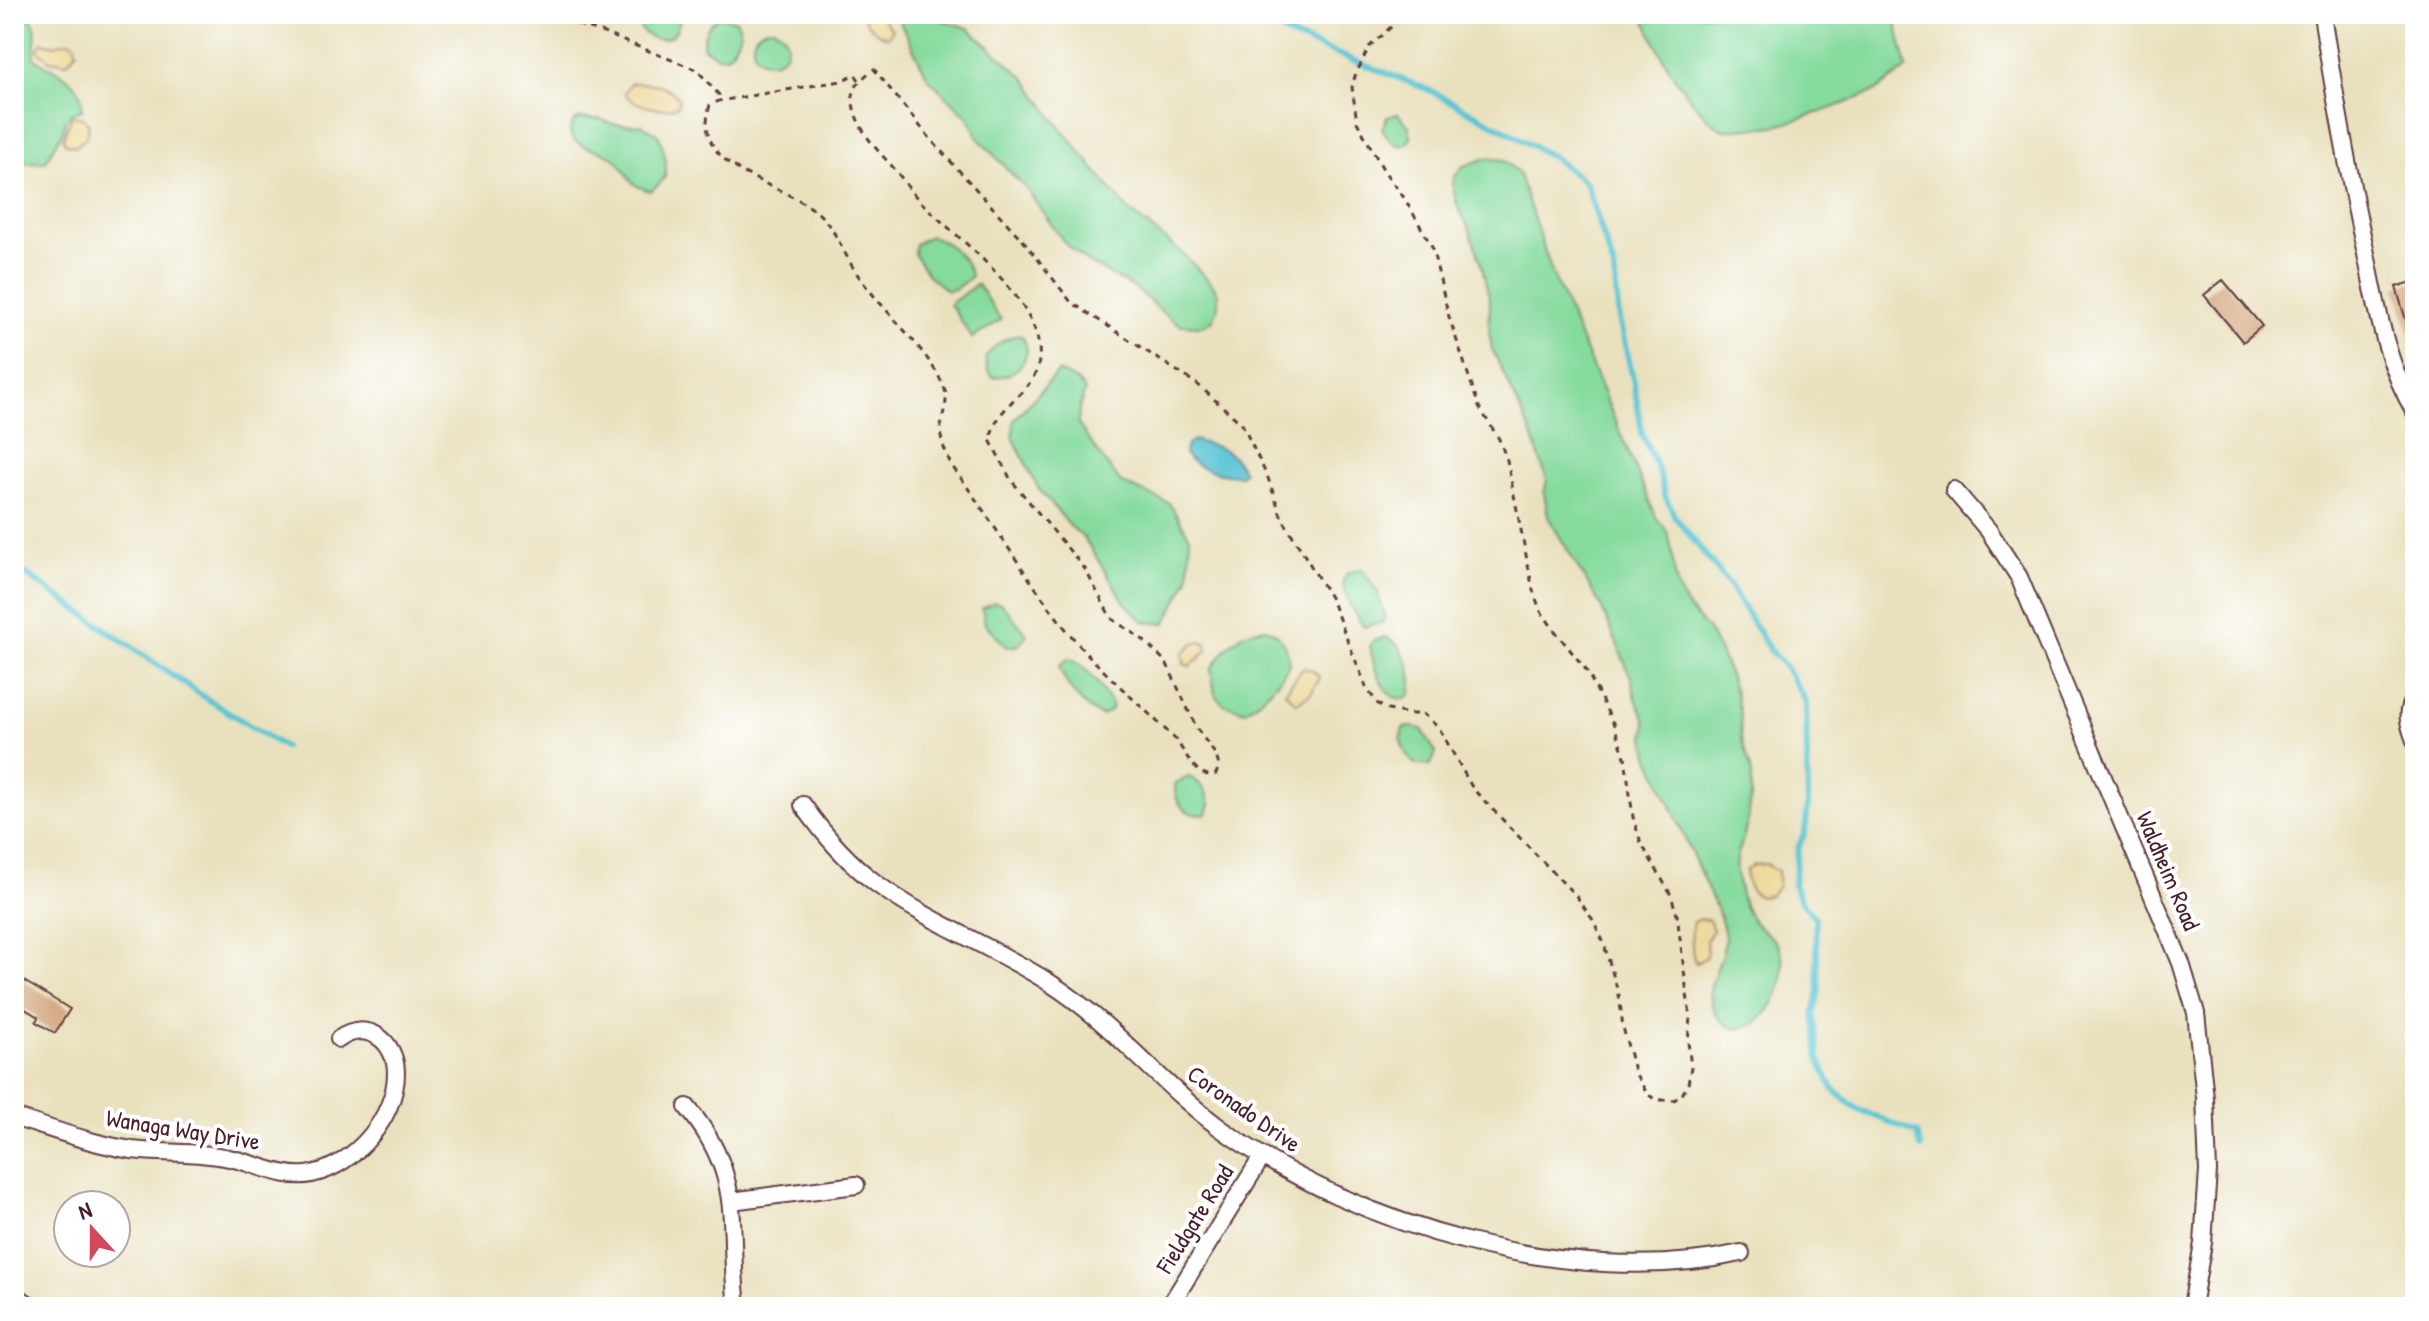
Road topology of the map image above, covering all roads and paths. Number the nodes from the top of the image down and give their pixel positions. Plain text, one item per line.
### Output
1 (556, 14) edge
2 (1402, 14) edge
3 (2322, 14) edge
4 (859, 80) junction
5 (719, 101) junction
6 (2415, 412) edge
7 (1954, 490) dead end
8 (2415, 691) edge
9 (2415, 751) edge
10 (803, 805) dead end
11 (339, 1039) dead end
12 (687, 1107) dead end
13 (14, 1117) edge
14 (1262, 1157) junction
15 (856, 1185) dead end
16 (731, 1201) junction
17 (1741, 1253) dead end
18 (14, 1297) edge
19 (29, 1307) edge
20 (737, 1307) edge
21 (1169, 1307) edge
22 (2192, 1307) edge

1 - 5 path
2 - 4 path
3 - 6 street
4 - 5 path
4 - 5 path
7 - 22 street, Waldheim Road
8 - 9 lane
10 - 14 street, Coronado Drive
11 - 13 street, Wanaga Way Drive
12 - 16 street
14 - 17 street, Coronado Drive
14 - 21 street, Fieldgate Road
15 - 16 street
16 - 20 street
18 - 19 street

